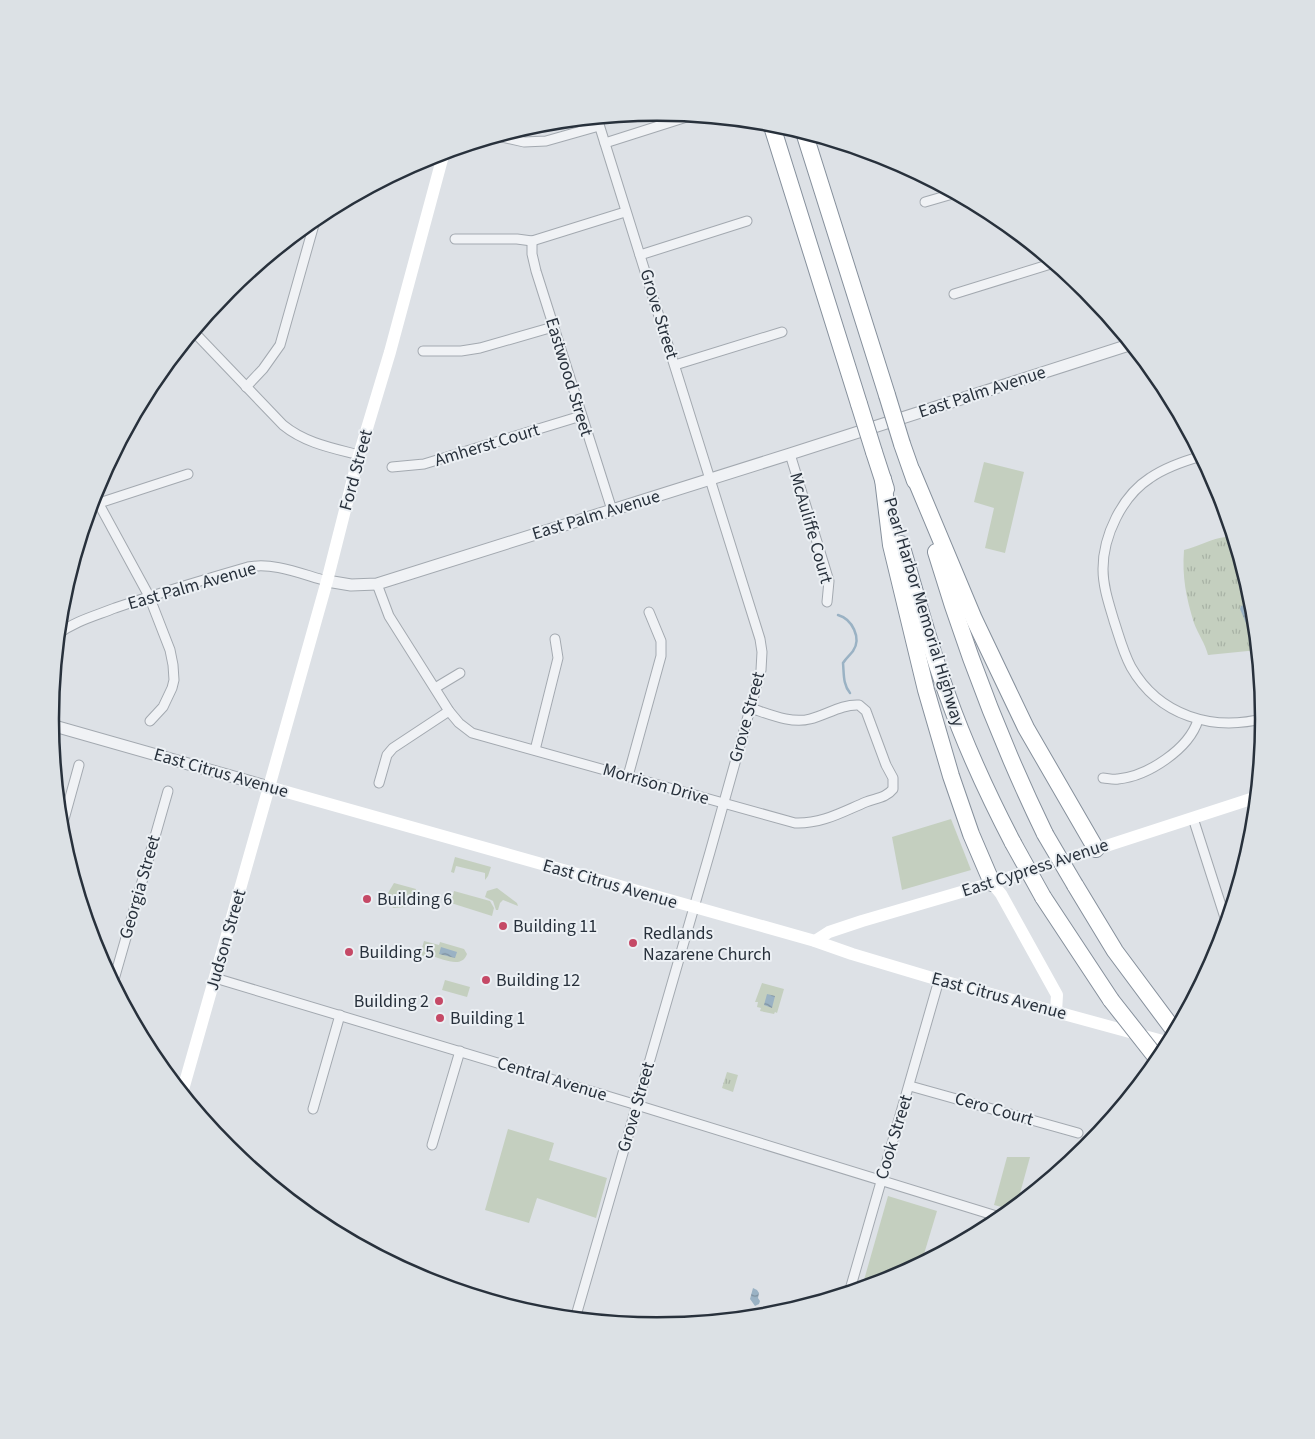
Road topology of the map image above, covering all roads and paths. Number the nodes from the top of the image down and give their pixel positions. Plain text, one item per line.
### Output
1 (675, 121) edge
2 (599, 124) edge
3 (590, 125) edge
4 (774, 132) edge
5 (511, 139) edge
6 (806, 140) edge
7 (605, 143) junction
8 (442, 161) edge
9 (947, 196) edge
10 (925, 202) dead end
11 (626, 212) junction
12 (747, 221) dead end
13 (312, 231) edge
14 (455, 240) dead end
15 (532, 242) junction
16 (640, 255) junction
17 (1047, 265) edge
18 (954, 294) dead end
19 (553, 327) junction
20 (782, 332) dead end
21 (198, 336) edge
22 (1126, 346) edge
23 (423, 351) dead end
24 (675, 365) junction
25 (246, 387) junction
26 (580, 416) junction
27 (790, 454) junction
28 (359, 455) junction
29 (1196, 458) edge
30 (392, 467) dead end
31 (912, 472) junction
32 (188, 474) dead end
33 (883, 478) junction
34 (711, 479) junction
35 (99, 503) edge
36 (97, 510) edge
37 (612, 510) junction
38 (327, 581) junction
39 (377, 584) junction
40 (150, 596) junction
41 (827, 602) dead end
42 (649, 612) dead end
43 (66, 628) edge
44 (555, 639) dead end
45 (460, 673) dead end
46 (435, 688) junction
47 (750, 708) junction
48 (449, 711) junction
49 (1198, 720) junction
50 (1256, 720) edge
51 (150, 721) dead end
52 (59, 728) edge
53 (535, 750) junction
54 (79, 765) dead end
55 (628, 776) junction
56 (1103, 778) dead end
57 (379, 783) dead end
58 (269, 787) junction
59 (168, 791) dead end
60 (1251, 800) edge
61 (724, 803) junction
62 (66, 811) edge
63 (1194, 818) junction
64 (1096, 849) junction
65 (992, 883) junction
66 (694, 907) junction
67 (1224, 913) edge
68 (815, 941) junction
69 (116, 974) edge
70 (215, 978) junction
71 (939, 980) junction
72 (1056, 1012) junction
73 (340, 1015) junction
74 (1171, 1027) edge
75 (1162, 1042) edge
76 (460, 1051) junction
77 (1153, 1055) edge
78 (184, 1086) edge
79 (910, 1086) junction
80 (636, 1106) junction
81 (313, 1109) dead end
82 (1078, 1133) dead end
83 (432, 1145) dead end
84 (881, 1181) junction
85 (993, 1215) edge
86 (851, 1286) edge
87 (577, 1313) edge

1 - 7 street
2 - 7 street, Grove Street
3 - 5 street
4 - 33 highway, Pearl Harbor Memorial Highway, bridge
6 - 31 highway, Pearl Harbor Memorial Highway, bridge
7 - 11 street, Grove Street
8 - 28 main road, Ford Street
9 - 10 street
11 - 15 street
11 - 16 street, Grove Street
12 - 16 street
13 - 25 street
14 - 15 street
15 - 19 street, Eastwood Street
16 - 24 street, Grove Street
17 - 18 street
19 - 23 street
19 - 26 street, Eastwood Street
20 - 24 street
21 - 25 street
22 - 27 street, East Palm Avenue
24 - 34 street, Grove Street
25 - 28 street
26 - 30 street, Amherst Court
26 - 37 street, Eastwood Street
27 - 34 street, East Palm Avenue
27 - 41 street, McAuliffe Court
28 - 38 main road, Ford Street
29 - 49 street
31 - 64 highway
31 - 74 highway, Pearl Harbor Memorial Highway, bridge
32 - 35 street
33 - 65 highway
33 - 77 highway, Pearl Harbor Memorial Highway, bridge
34 - 37 street, East Palm Avenue
34 - 47 street, Grove Street
36 - 40 street
37 - 39 street, East Palm Avenue
38 - 39 street, East Palm Avenue
38 - 40 street, East Palm Avenue
38 - 58 main road, Ford Street
39 - 46 street, Morrison Drive
40 - 43 street, East Palm Avenue
40 - 51 street
42 - 55 street
44 - 53 street
45 - 46 street
46 - 48 street, Morrison Drive
47 - 61 street, Grove Street
47 - 61 street, Morrison Drive
48 - 53 street, Morrison Drive
48 - 57 street
49 - 50 street
49 - 56 street
52 - 58 street, East Citrus Avenue
53 - 55 street, Morrison Drive
54 - 62 street
55 - 61 street, Morrison Drive
58 - 66 main road, East Citrus Avenue
58 - 70 main road, Judson Street
59 - 69 street, Georgia Street
60 - 63 main road, East Cypress Avenue
61 - 66 street, Grove Street
63 - 64 main road, East Cypress Avenue
63 - 67 street
64 - 65 main road, East Cypress Avenue
65 - 68 main road, East Cypress Avenue
65 - 72 main road
66 - 68 main road, East Citrus Avenue
66 - 80 street, Grove Street
68 - 71 main road, East Citrus Avenue
70 - 73 street, Central Avenue
70 - 78 main road, Judson Street
71 - 72 main road, East Citrus Avenue
71 - 79 street, Cook Street
72 - 75 main road, East Citrus Avenue
73 - 76 street, Central Avenue
73 - 81 street
76 - 80 street, Central Avenue
76 - 83 street
79 - 82 street, Cero Court
79 - 84 street, Cook Street
80 - 84 street, Central Avenue
80 - 87 street, Grove Street
84 - 85 street, Central Avenue
84 - 86 street, Cook Street

